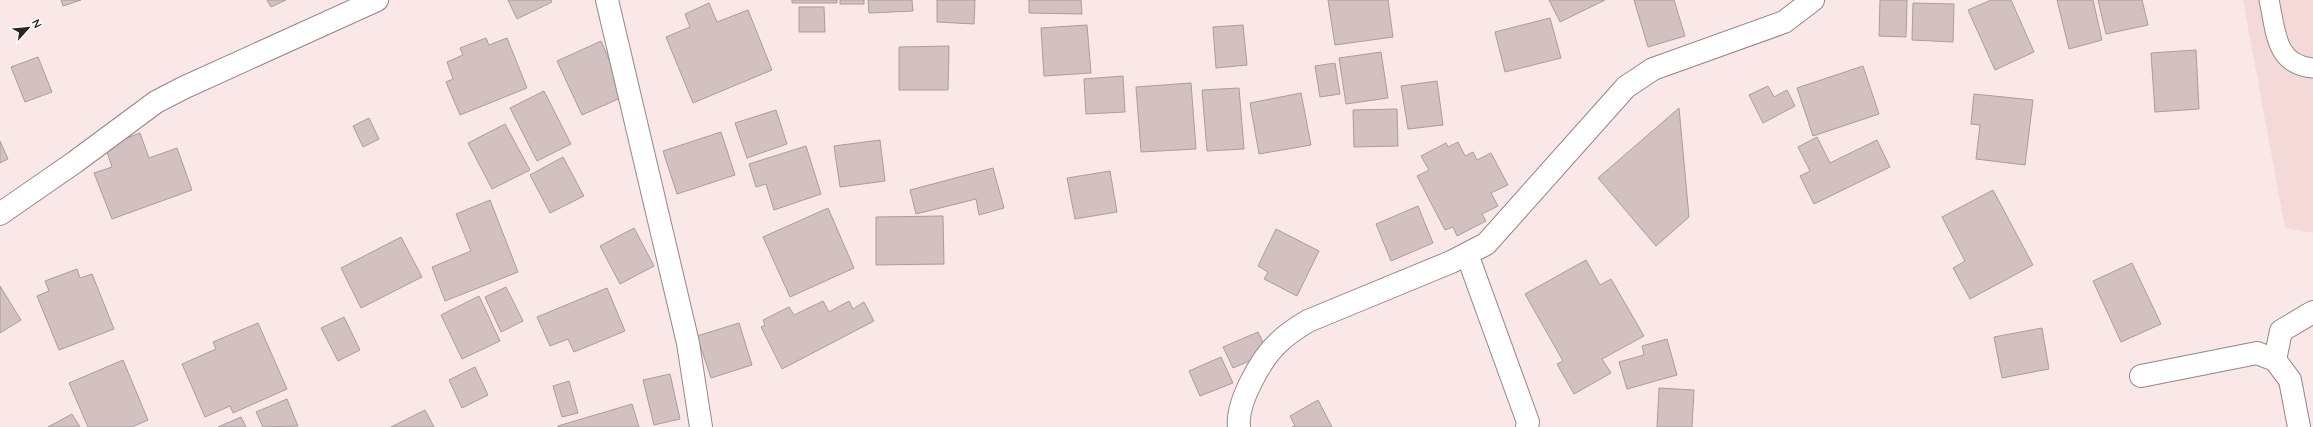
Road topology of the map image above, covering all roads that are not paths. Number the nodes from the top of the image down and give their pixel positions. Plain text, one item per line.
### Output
1 (377, 0) edge
2 (608, 0) edge
3 (1813, 0) edge
4 (2270, 0) edge
5 (2313, 68) edge
6 (0, 214) edge
7 (1467, 254) junction
8 (2313, 312) edge
9 (2275, 360) junction
10 (2141, 376) dead end
11 (701, 427) edge
12 (1239, 427) edge
13 (1527, 427) edge
14 (2299, 427) edge

1 - 6 street
2 - 11 street
3 - 7 street
4 - 5 lane
7 - 12 street
7 - 13 street
8 - 9 street
9 - 10 street
9 - 14 street

